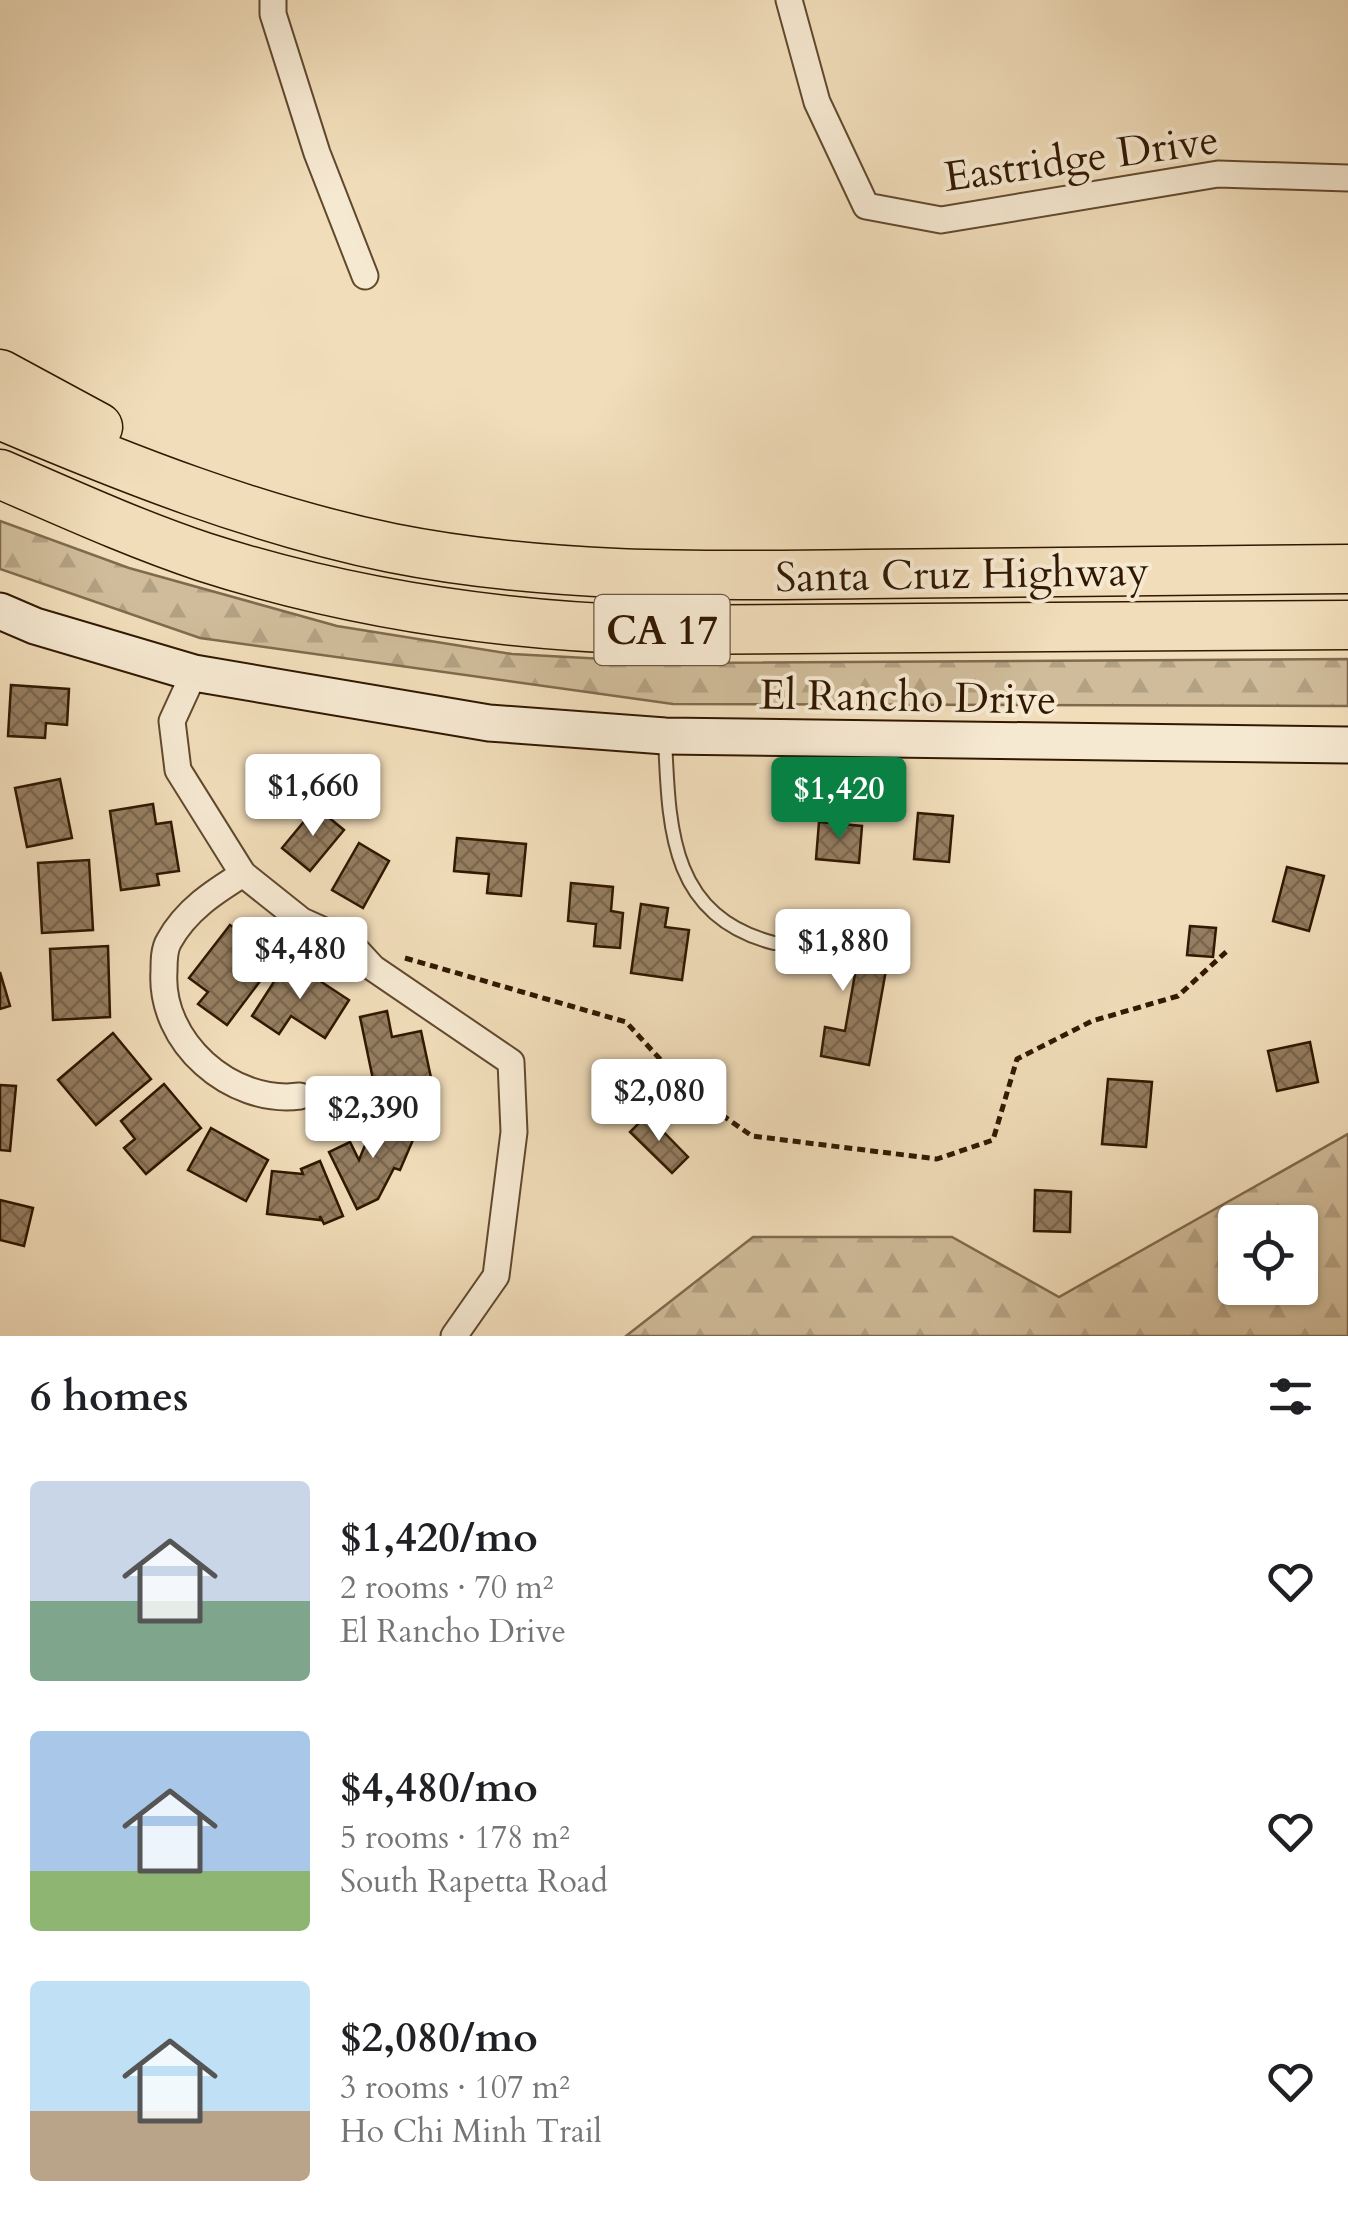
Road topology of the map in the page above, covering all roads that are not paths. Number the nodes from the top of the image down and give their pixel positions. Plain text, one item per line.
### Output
1 (273, 0) edge
2 (790, 0) edge
3 (1348, 178) edge
4 (365, 276) dead end
5 (0, 374) edge
6 (0, 415) edge
7 (0, 474) edge
8 (228, 504) junction
9 (1348, 570) edge
10 (0, 611) edge
11 (1348, 625) edge
12 (194, 673) junction
13 (664, 736) junction
14 (1348, 745) edge
15 (244, 874) junction
16 (774, 944) dead end
17 (300, 1096) dead end
18 (454, 1336) edge

1 - 4 street
2 - 3 street, Eastridge Drive
5 - 8 highway
6 - 8 highway, Santa Cruz Highway / CA 17
7 - 11 highway, Santa Cruz Highway / CA 17
8 - 9 highway, Santa Cruz Highway / CA 17
10 - 12 street, El Rancho Drive
12 - 13 street, El Rancho Drive
12 - 15 street
13 - 14 street, El Rancho Drive
13 - 16 lane
15 - 17 street
15 - 18 street

